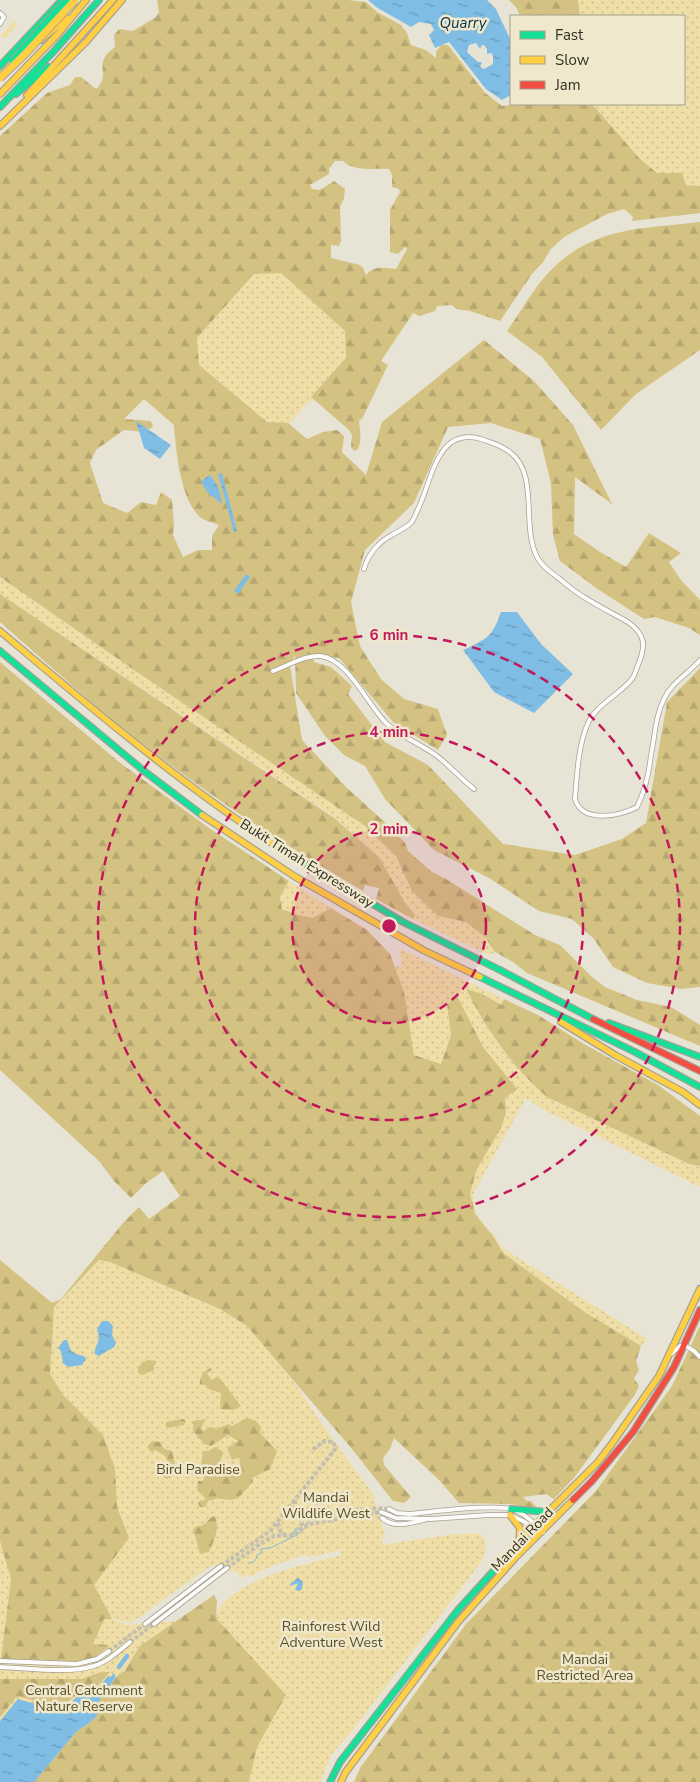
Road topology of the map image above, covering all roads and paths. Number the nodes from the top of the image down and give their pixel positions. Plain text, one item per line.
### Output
1 (62, 0) edge
2 (67, 0) edge
3 (75, 0) edge
4 (86, 0) edge
5 (99, 0) edge
6 (113, 0) edge
7 (122, 0) edge
8 (0, 13) edge
9 (0, 24) edge
10 (77, 40) junction
11 (0, 66) edge
12 (0, 76) edge
13 (0, 94) edge
14 (1, 106) edge
15 (0, 122) edge
16 (0, 126) edge
17 (364, 569) dead end
18 (0, 631) edge
19 (0, 651) edge
20 (0, 657) edge
21 (700, 660) edge
22 (21, 669) junction
23 (273, 671) dead end
24 (474, 789) dead end
25 (531, 1003) junction
26 (592, 1019) junction
27 (700, 1057) edge
28 (700, 1072) edge
29 (700, 1088) edge
30 (700, 1105) edge
31 (700, 1289) edge
32 (700, 1310) edge
33 (684, 1345) junction
34 (669, 1356) junction
35 (700, 1356) edge
36 (389, 1509) tunnel mouth
37 (464, 1509) junction
38 (382, 1512) tunnel mouth
39 (510, 1512) junction
40 (548, 1512) junction
41 (465, 1516) junction
42 (382, 1518) tunnel mouth
43 (431, 1519) junction
44 (534, 1526) junction
45 (541, 1533) junction
46 (518, 1543) junction
47 (221, 1566) tunnel mouth
48 (227, 1568) tunnel mouth
49 (451, 1618) junction
50 (458, 1622) junction
51 (145, 1624) tunnel mouth
52 (154, 1624) tunnel mouth
53 (130, 1642) tunnel mouth
54 (109, 1651) tunnel mouth
55 (0, 1661) edge
56 (0, 1666) edge
57 (330, 1782) edge
58 (341, 1782) edge

1 - 11 main road
2 - 12 main road, bridge
3 - 12 main road, bridge
4 - 12 main road
4 - 13 main road
5 - 14 main road
6 - 10 main road
7 - 16 main road
8 - 9 street
10 - 14 main road
10 - 15 main road
17 - 21 street
18 - 26 main road, Bukit Timah Expressway
19 - 22 main road, Bukit Timah Expressway
20 - 22 main road
22 - 25 main road, Bukit Timah Expressway
23 - 24 street
25 - 29 main road, Bukit Timah Expressway
25 - 30 main road
26 - 27 main road
26 - 28 main road, Bukit Timah Expressway
31 - 34 main road, Mandai Road
32 - 33 main road, Mandai Road
33 - 34 street
33 - 35 street
33 - 45 main road, Mandai Road
34 - 40 main road, Mandai Road
36 - 37 street
37 - 39 street
37 - 41 street
38 - 43 street
39 - 40 main road
39 - 41 street
39 - 44 street
39 - 46 main road
40 - 44 main road, Mandai Road
41 - 43 street
42 - 43 street
44 - 45 street
44 - 46 main road, Mandai Road
45 - 50 main road, Mandai Road
46 - 49 main road, Mandai Road
47 - 51 street
48 - 52 street
49 - 50 main road
49 - 57 main road, Mandai Road
50 - 58 main road, Mandai Road
53 - 56 street
54 - 55 street

